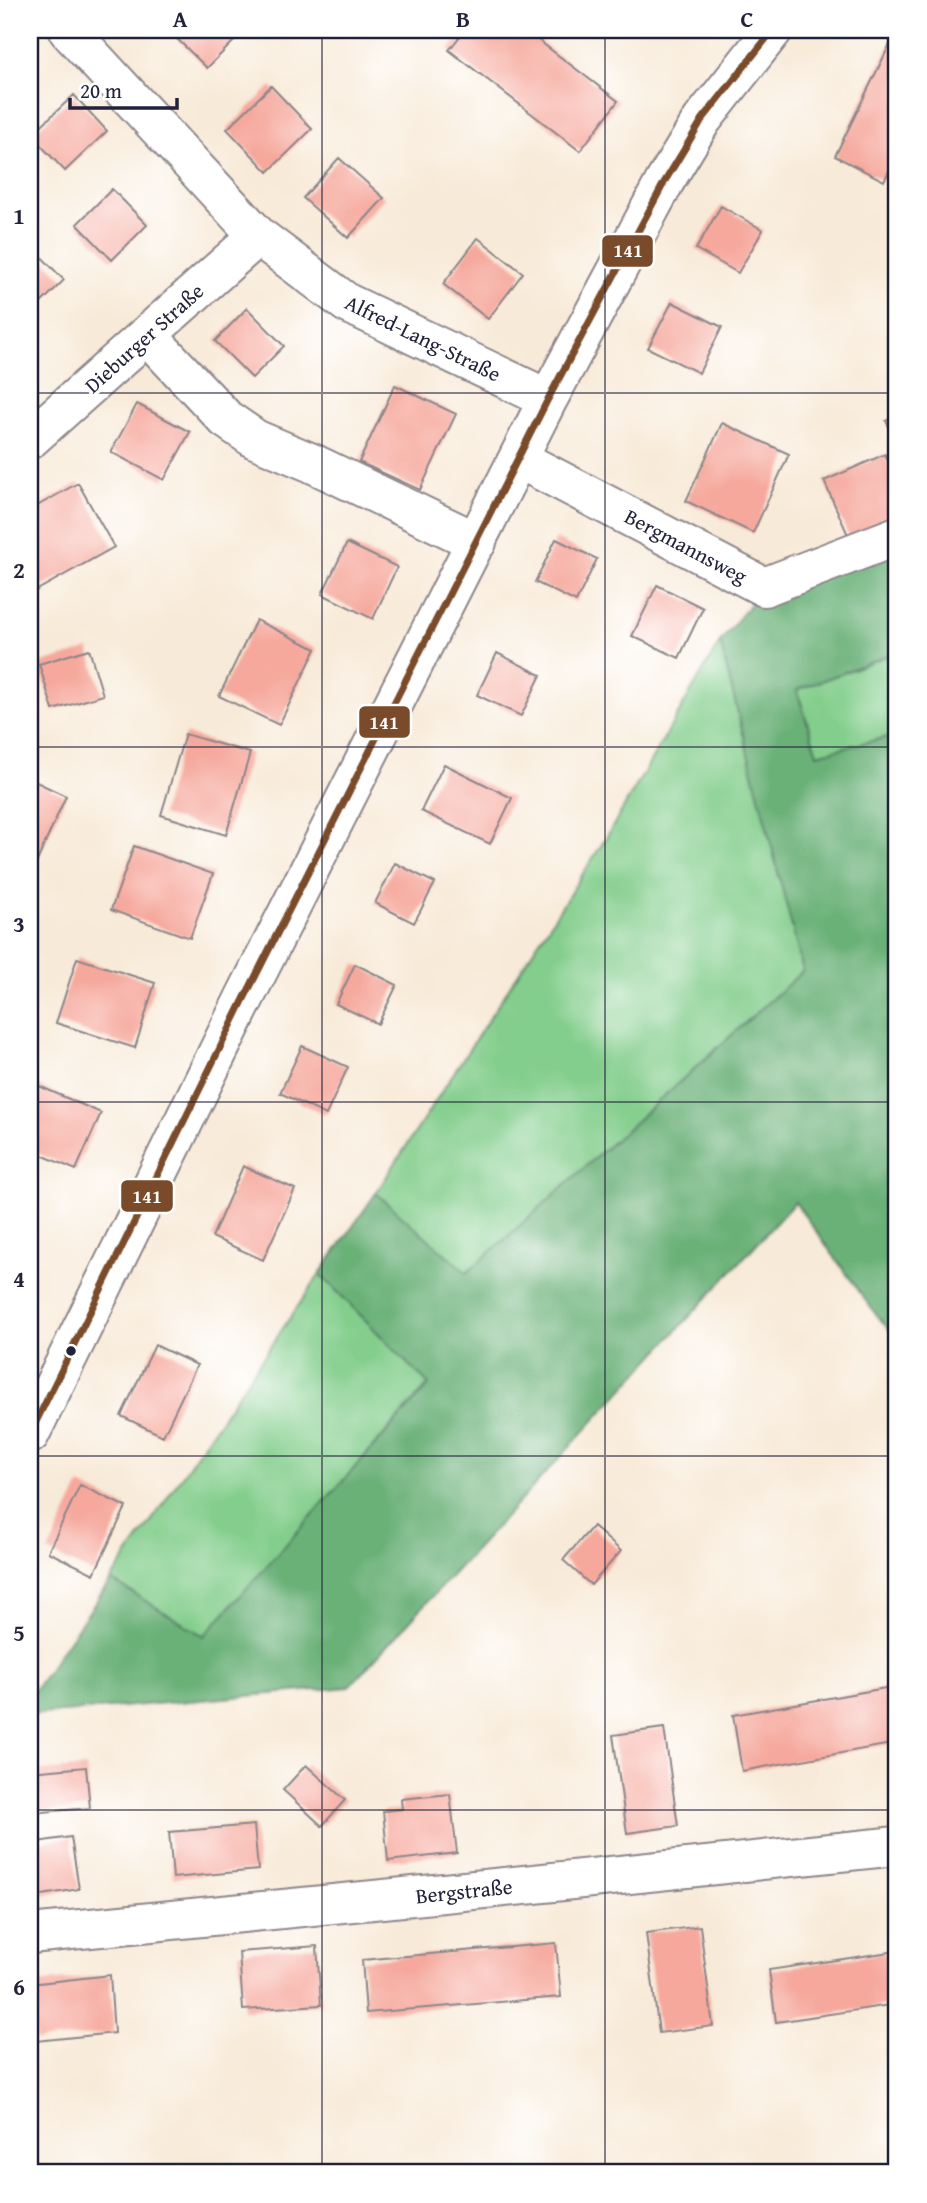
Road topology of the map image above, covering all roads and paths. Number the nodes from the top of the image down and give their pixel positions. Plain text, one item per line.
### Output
1 (68, 30) edge
2 (773, 30) edge
3 (258, 236) junction
4 (147, 335) junction
5 (548, 399) junction
6 (30, 439) edge
7 (519, 459) junction
8 (897, 537) edge
9 (477, 542) junction
10 (34, 1414) edge
11 (897, 1846) edge
12 (30, 1934) edge

1 - 3 street, Alfred-Lang-Straße
2 - 5 street
3 - 4 street, Dieburger Straße
3 - 5 street, Alfred-Lang-Straße
4 - 6 street, Dieburger Straße
4 - 9 street
5 - 7 street
7 - 8 street, Bergmannsweg
7 - 9 street
9 - 10 street
11 - 12 street, Bergstraße

